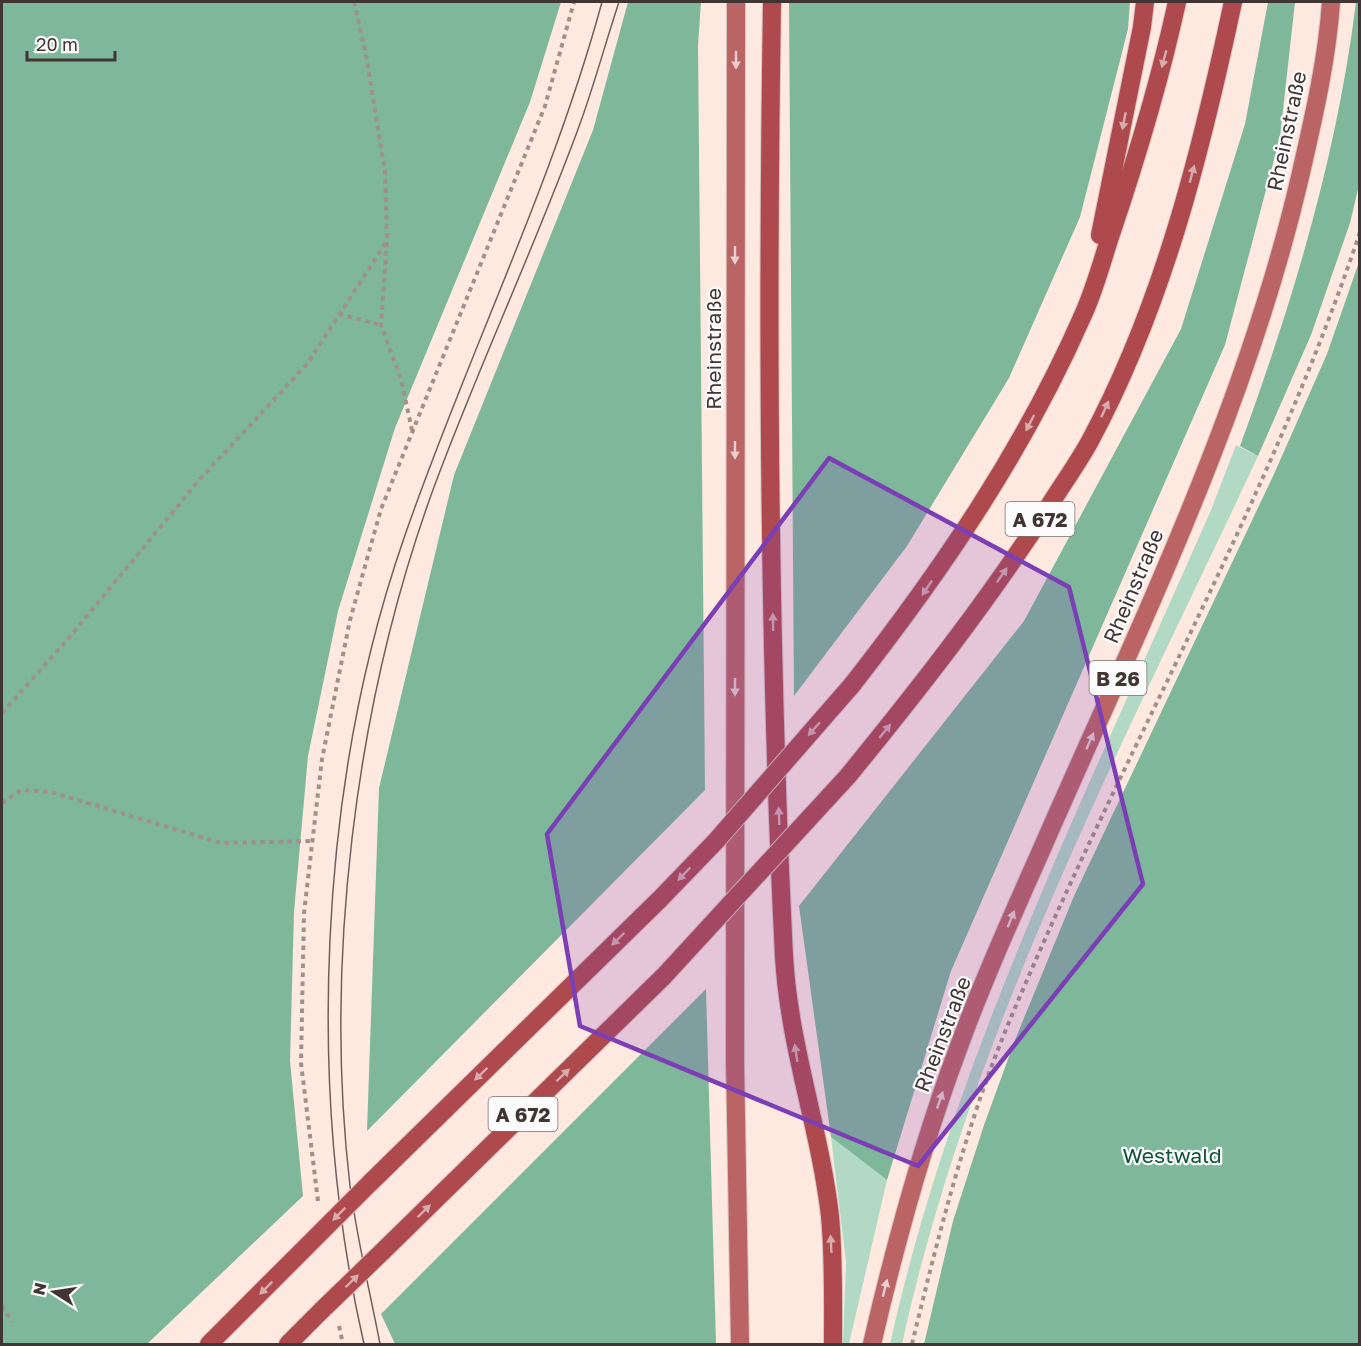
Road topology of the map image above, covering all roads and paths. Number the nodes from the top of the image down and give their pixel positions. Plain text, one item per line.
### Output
1 (354, 2) edge
2 (574, 2) edge
3 (736, 2) edge
4 (772, 2) edge
5 (1145, 2) edge
6 (1177, 2) edge
7 (1233, 2) edge
8 (1331, 2) edge
9 (1359, 232) edge
10 (387, 241) junction
11 (339, 314) junction
12 (1084, 314) junction
13 (381, 325) junction
14 (412, 430) junction
15 (2, 713) edge
16 (2, 802) edge
17 (313, 841) junction
18 (318, 1204) dead end
19 (2, 1306) edge
20 (338, 1321) dead end
21 (12, 1322) dead end
22 (210, 1344) edge
23 (288, 1344) edge
24 (343, 1344) edge
25 (740, 1344) edge
26 (833, 1344) edge
27 (872, 1344) edge
28 (912, 1344) edge

1 - 10 path
2 - 14 path
3 -> 25 main road, Rheinstraße
26 -> 4 highway
5 -> 12 highway
6 -> 12 highway, A 672
23 -> 7 highway, A 672, bridge
27 -> 8 main road, Rheinstraße / B 26
9 - 28 path
10 - 11 path
10 - 13 path
11 - 13 path
11 - 15 path
12 -> 22 highway, A 672, bridge
13 - 14 path
14 - 17 path
16 - 17 path
17 - 18 path
19 - 21 path
20 - 24 path

